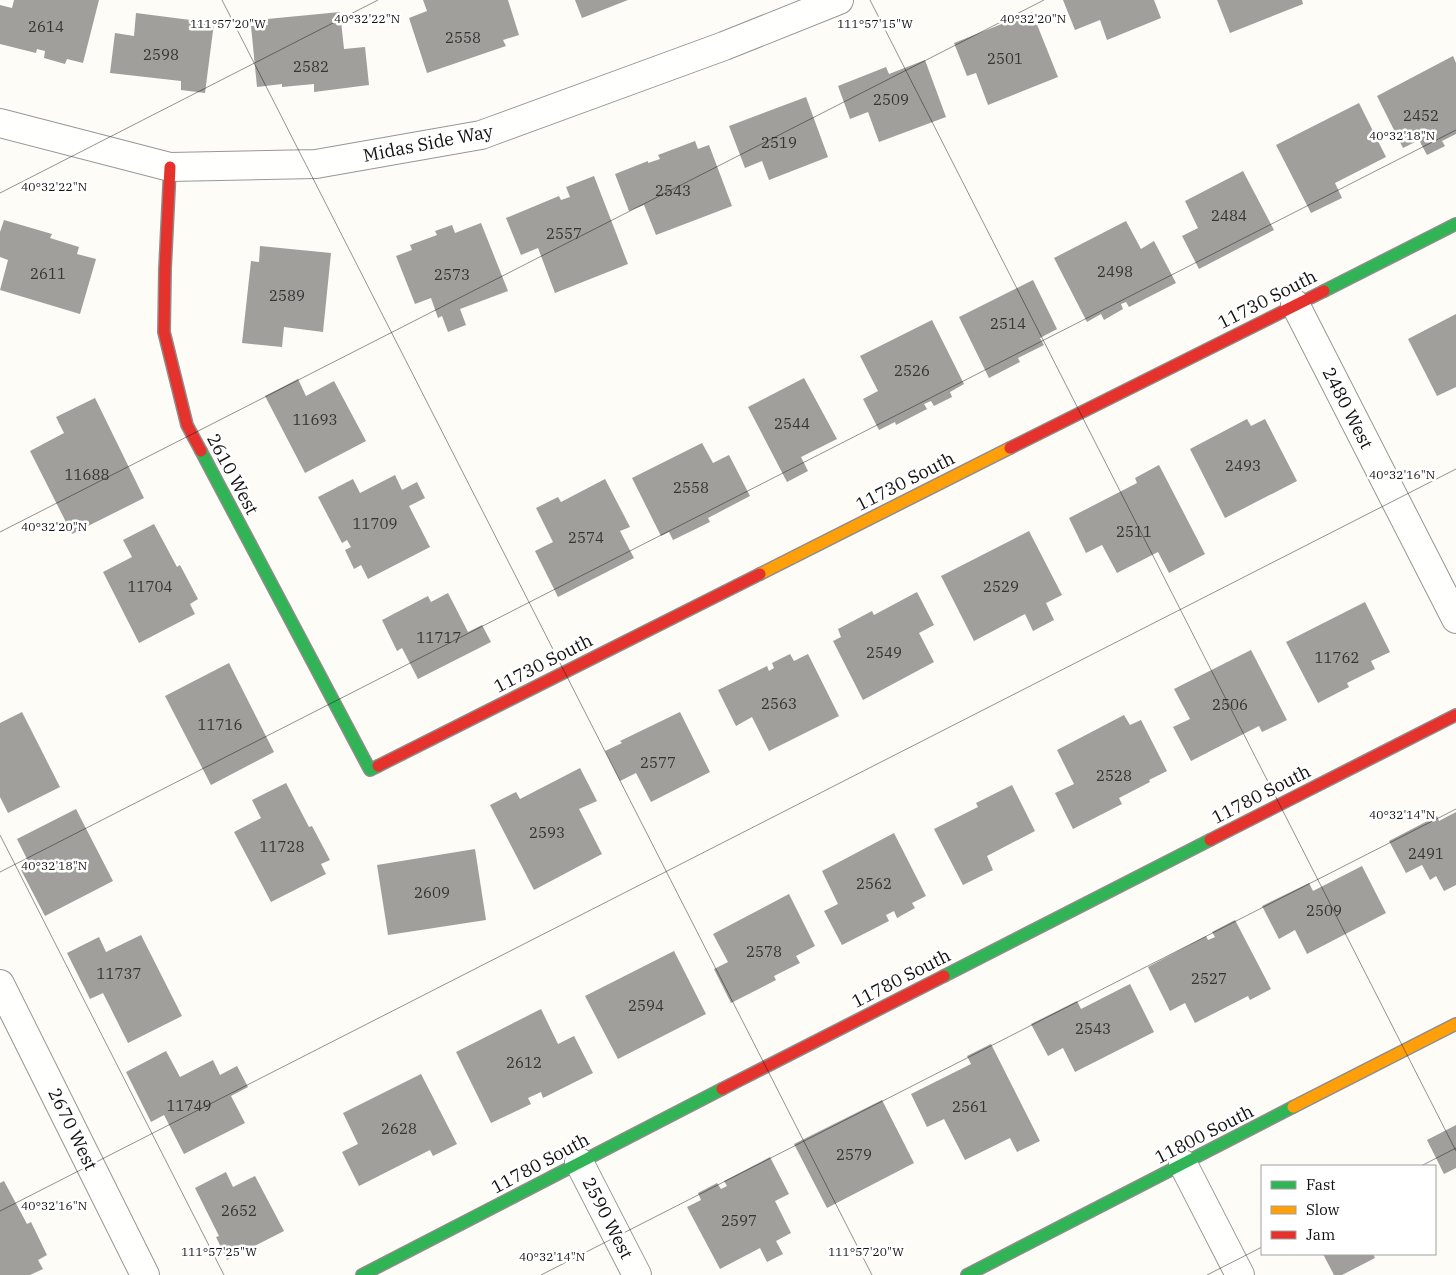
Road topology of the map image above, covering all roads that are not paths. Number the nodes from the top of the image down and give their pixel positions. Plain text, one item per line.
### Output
1 (839, 0) edge
2 (0, 123) edge
3 (170, 167) junction
4 (1456, 224) edge
5 (1295, 304) junction
6 (1456, 619) edge
7 (1456, 715) edge
8 (370, 770) joint
9 (0, 984) edge
10 (1456, 1024) edge
11 (579, 1162) junction
12 (1183, 1164) junction
13 (145, 1275) edge
14 (362, 1275) edge
15 (637, 1275) edge
16 (967, 1275) edge
17 (1240, 1275) edge

1 - 3 street, Midas Side Way
2 - 3 street, Midas Side Way
3 - 8 street, 2610 West
4 - 5 street, 11730 South
5 - 6 street, 2480 West
5 - 8 street, 11730 South
7 - 11 street, 11780 South
9 - 13 street, 2670 West
10 - 12 street, 11800 South
11 - 14 street, 11780 South
11 - 15 street, 2590 West
12 - 16 street, 11800 South
12 - 17 street

